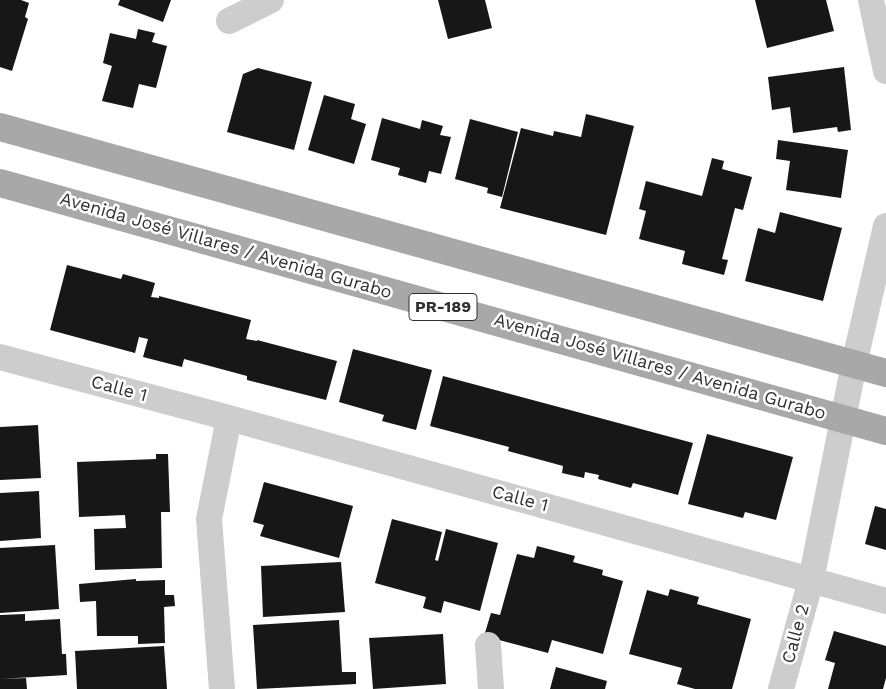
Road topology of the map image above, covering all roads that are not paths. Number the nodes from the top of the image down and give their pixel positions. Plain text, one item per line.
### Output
1 (271, 0) edge
2 (872, 0) edge
3 (229, 21) dead end
4 (886, 71) edge
5 (0, 127) edge
6 (0, 183) edge
7 (886, 226) edge
8 (5, 358) edge
9 (854, 364) junction
10 (886, 373) edge
11 (229, 418) junction
12 (843, 418) junction
13 (886, 431) edge
14 (811, 580) junction
15 (886, 601) edge
16 (488, 645) dead end
17 (222, 689) edge
18 (491, 689) edge
19 (781, 689) edge

1 - 3 street
2 - 4 street
5 - 9 main road
6 - 12 main road, Avenida José Villares / Avenida Gurabo / PR-189
7 - 9 street
8 - 11 street, Calle 1
9 - 10 main road
9 - 12 street
11 - 14 street, Calle 1
11 - 17 street
12 - 13 main road, Avenida José Villares / Avenida Gurabo / PR-189
12 - 14 street
14 - 15 street, Calle 1
14 - 19 street, Calle 2
16 - 18 street

